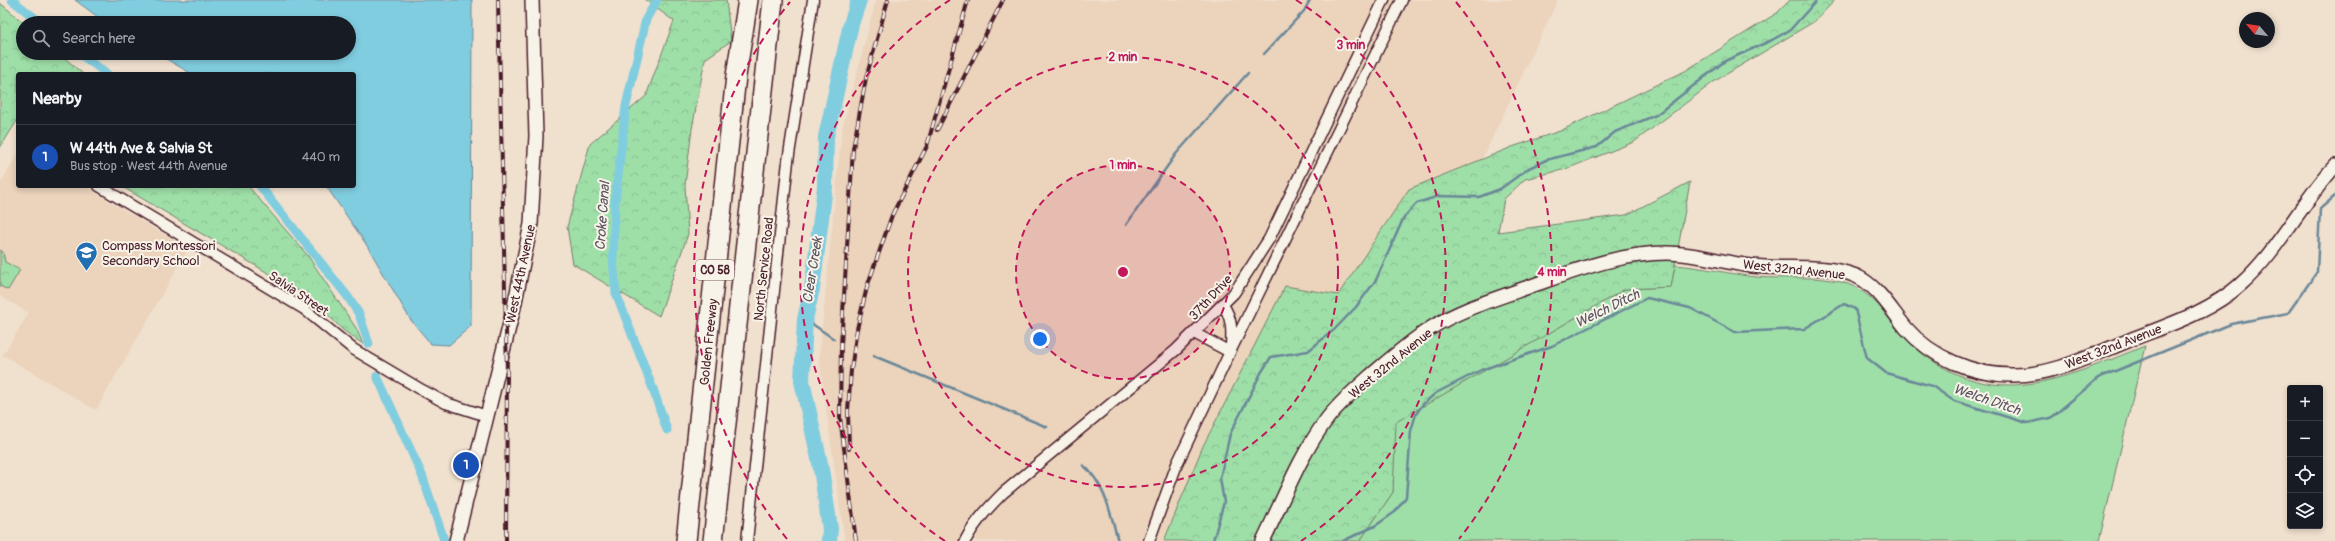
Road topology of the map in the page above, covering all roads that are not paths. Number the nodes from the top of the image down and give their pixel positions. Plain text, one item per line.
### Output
1 (532, 0) edge
2 (748, 0) edge
3 (773, 0) edge
4 (813, 0) edge
5 (1384, 0) edge
6 (1402, 0) edge
7 (2335, 166) edge
8 (102, 188) edge
9 (1223, 305) junction
10 (1194, 333) junction
11 (1230, 352) junction
12 (487, 416) junction
13 (456, 541) edge
14 (686, 541) edge
15 (713, 541) edge
16 (747, 541) edge
17 (965, 541) edge
18 (1149, 541) edge
19 (1263, 541) edge

1 - 12 street, West 44th Avenue
2 - 14 highway, Golden Freeway / CO 58
3 - 15 highway, Golden Freeway / CO 58
4 - 16 street, North Service Road
5 - 9 street, 37th Drive
6 - 11 street
7 - 19 street, West 32nd Avenue
8 - 12 street, Salvia Street
9 - 10 street, 37th Drive
9 - 11 street
10 - 11 street
10 - 17 street, 37th Drive
11 - 18 street
12 - 13 street, West 44th Avenue

